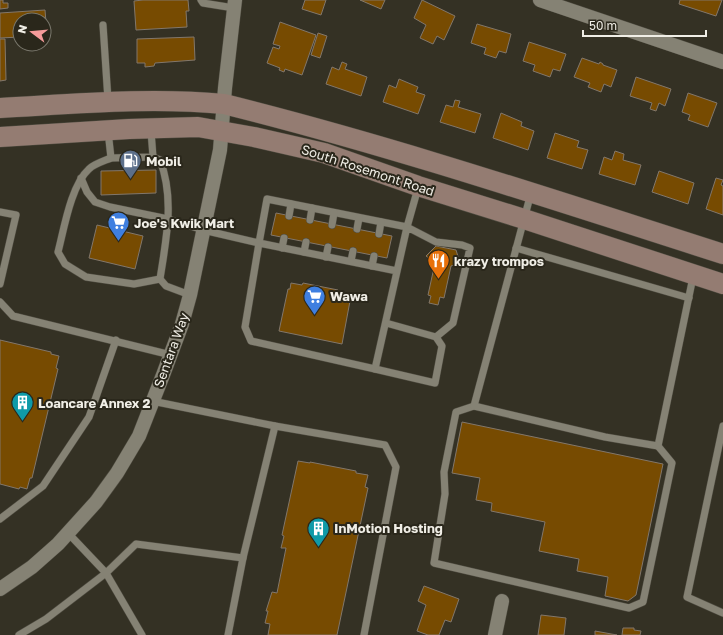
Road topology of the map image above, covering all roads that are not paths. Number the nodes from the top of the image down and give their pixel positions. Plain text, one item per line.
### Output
1 (201, 0) edge
2 (540, 0) edge
3 (234, 4) edge
4 (103, 25) dead end
5 (723, 62) edge
6 (108, 102) junction
7 (224, 104) junction
8 (0, 108) edge
9 (151, 129) junction
10 (108, 130) junction
11 (222, 131) junction
12 (0, 137) edge
13 (153, 157) junction
14 (111, 158) junction
15 (81, 178) junction
16 (418, 186) junction
17 (531, 193) junction
18 (291, 204) junction
19 (312, 208) junction
20 (0, 212) edge
21 (334, 212) junction
22 (289, 216) dead end
23 (359, 218) junction
24 (168, 219) junction
25 (524, 219) junction
26 (310, 220) dead end
27 (381, 222) junction
28 (332, 225) dead end
29 (407, 227) junction
30 (357, 229) dead end
31 (203, 230) junction
32 (379, 234) dead end
33 (284, 238) dead end
34 (306, 242) dead end
35 (259, 243) junction
36 (328, 247) dead end
37 (282, 248) junction
38 (516, 248) junction
39 (304, 252) junction
40 (353, 252) dead end
41 (723, 254) edge
42 (326, 256) junction
43 (374, 256) dead end
44 (351, 261) junction
45 (372, 266) junction
46 (397, 271) junction
47 (694, 275) junction
48 (160, 279) junction
49 (0, 284) edge
50 (723, 284) edge
51 (190, 295) junction
52 (689, 298) junction
53 (0, 302) edge
54 (386, 323) junction
55 (436, 337) junction
56 (116, 340) junction
57 (171, 355) junction
58 (375, 369) junction
59 (152, 401) junction
60 (474, 406) junction
61 (275, 426) junction
62 (723, 426) edge
63 (658, 446) junction
64 (0, 520) edge
65 (68, 533) junction
66 (243, 558) junction
67 (106, 573) junction
68 (0, 589) edge
69 (502, 601) dead end
70 (723, 613) edge
71 (19, 635) edge
72 (142, 635) edge
73 (228, 635) edge
74 (364, 635) edge
75 (495, 635) edge

1 - 3 lane
2 - 5 street
3 - 7 street, Sentara Way
4 - 6 lane
6 - 7 main road, South Rosemont Road
6 - 8 main road, South Rosemont Road
7 - 11 street, Sentara Way
7 - 17 main road, South Rosemont Road
9 - 10 main road, South Rosemont Road
9 - 11 main road, South Rosemont Road
9 - 13 lane
10 - 12 main road, South Rosemont Road
10 - 14 lane
11 - 16 main road, South Rosemont Road
11 - 31 street, Sentara Way
13 - 14 lane
13 - 24 lane
14 - 15 lane
15 - 24 lane
15 - 48 lane
16 - 25 main road, South Rosemont Road
16 - 29 lane
17 - 25 lane
17 - 41 main road, South Rosemont Road
18 - 19 lane
18 - 22 lane
18 - 35 lane
19 - 21 lane
19 - 26 lane
20 - 49 lane
21 - 23 lane
21 - 28 lane
23 - 27 lane
23 - 30 lane
24 - 31 lane
24 - 48 lane
25 - 38 lane
25 - 47 main road, South Rosemont Road
27 - 29 lane
27 - 32 lane
29 - 46 lane
29 - 55 lane
31 - 35 lane
31 - 51 street, Sentara Way
33 - 37 lane
34 - 39 lane
35 - 37 lane
35 - 58 lane
36 - 42 lane
37 - 39 lane
38 - 52 lane
38 - 60 lane
39 - 42 lane
40 - 44 lane
42 - 44 lane
43 - 45 lane
44 - 45 lane
45 - 46 lane
46 - 54 lane
47 - 50 main road, South Rosemont Road
47 - 52 lane
48 - 51 lane
51 - 57 street, Sentara Way
52 - 63 lane
53 - 56 lane
54 - 55 lane
54 - 58 lane
55 - 58 lane
56 - 57 lane
56 - 64 lane
57 - 59 street, Sentara Way
59 - 61 lane
59 - 65 street, Sentara Way
60 - 63 lane
60 - 63 lane
61 - 66 lane
61 - 74 lane
62 - 70 lane
65 - 67 lane
65 - 68 street, Sentara Way
66 - 67 lane
66 - 73 lane
67 - 71 lane
67 - 72 lane
69 - 75 street

